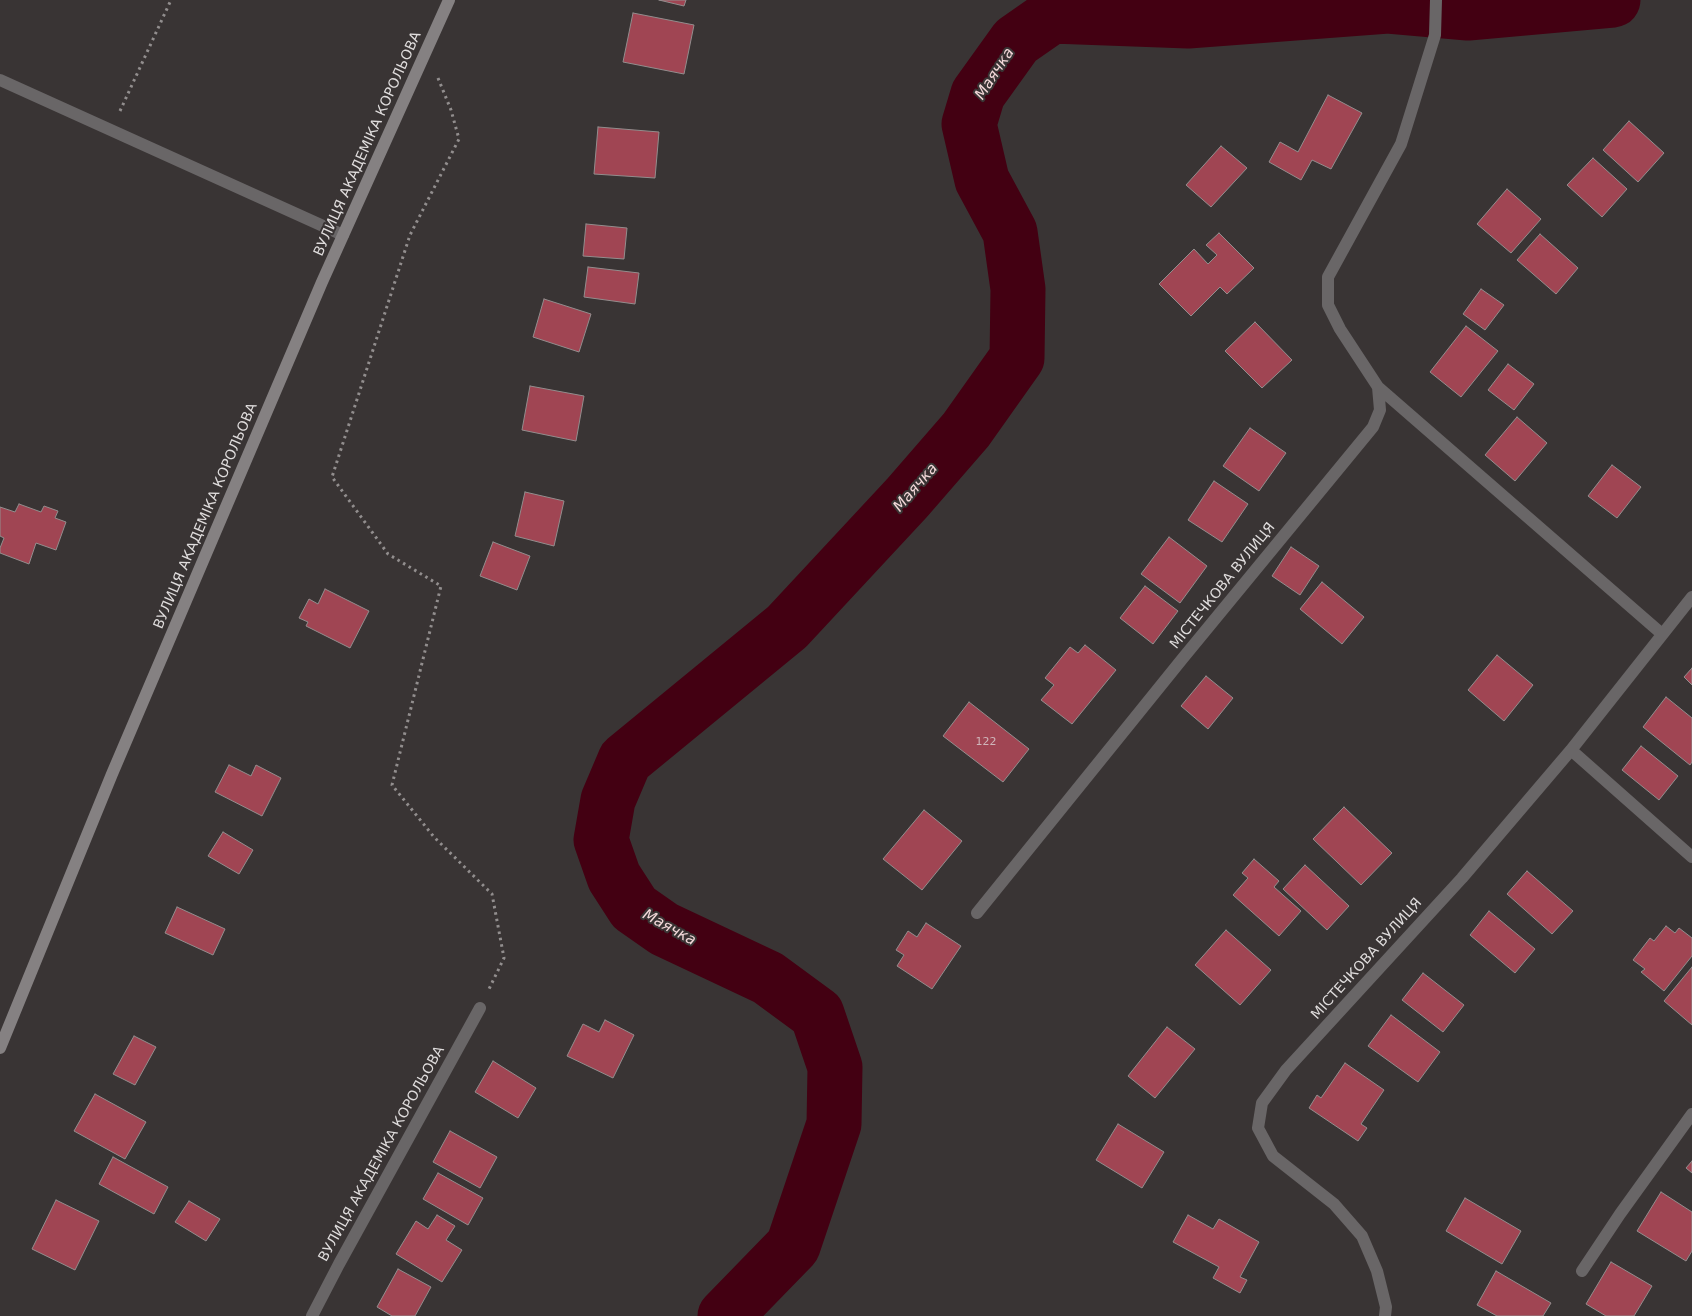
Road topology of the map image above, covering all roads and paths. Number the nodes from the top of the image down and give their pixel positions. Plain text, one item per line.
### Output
1 (171, 0) edge
2 (449, 0) edge
3 (1436, 0) edge
4 (426, 50) junction
5 (0, 80) edge
6 (110, 131) junction
7 (343, 235) junction
8 (1378, 387) junction
9 (1692, 597) edge
10 (1662, 634) junction
11 (1571, 750) junction
12 (1692, 857) edge
13 (976, 913) dead end
14 (480, 1008) joint
15 (0, 1048) edge
16 (1692, 1114) edge
17 (1582, 1271) dead end
18 (312, 1316) edge
19 (1385, 1316) edge

1 - 6 path
2 - 4 main road, ВУЛИЦЯ АКАДЕМІКА КОРОЛЬОВА
3 - 8 street, МІСТЕЧКОВА ВУЛИЦЯ
4 - 7 main road, ВУЛИЦЯ АКАДЕМІКА КОРОЛЬОВА
4 - 14 path
5 - 6 street
6 - 7 street
7 - 15 main road, ВУЛИЦЯ АКАДЕМІКА КОРОЛЬОВА
8 - 10 street, МІСТЕЧКОВА ВУЛИЦЯ
8 - 13 street, МІСТЕЧКОВА ВУЛИЦЯ
9 - 10 street, МІСТЕЧКОВА ВУЛИЦЯ
10 - 11 street, МІСТЕЧКОВА ВУЛИЦЯ
11 - 12 street
11 - 19 street, МІСТЕЧКОВА ВУЛИЦЯ
14 - 18 street, ВУЛИЦЯ АКАДЕМІКА КОРОЛЬОВА
16 - 17 street

